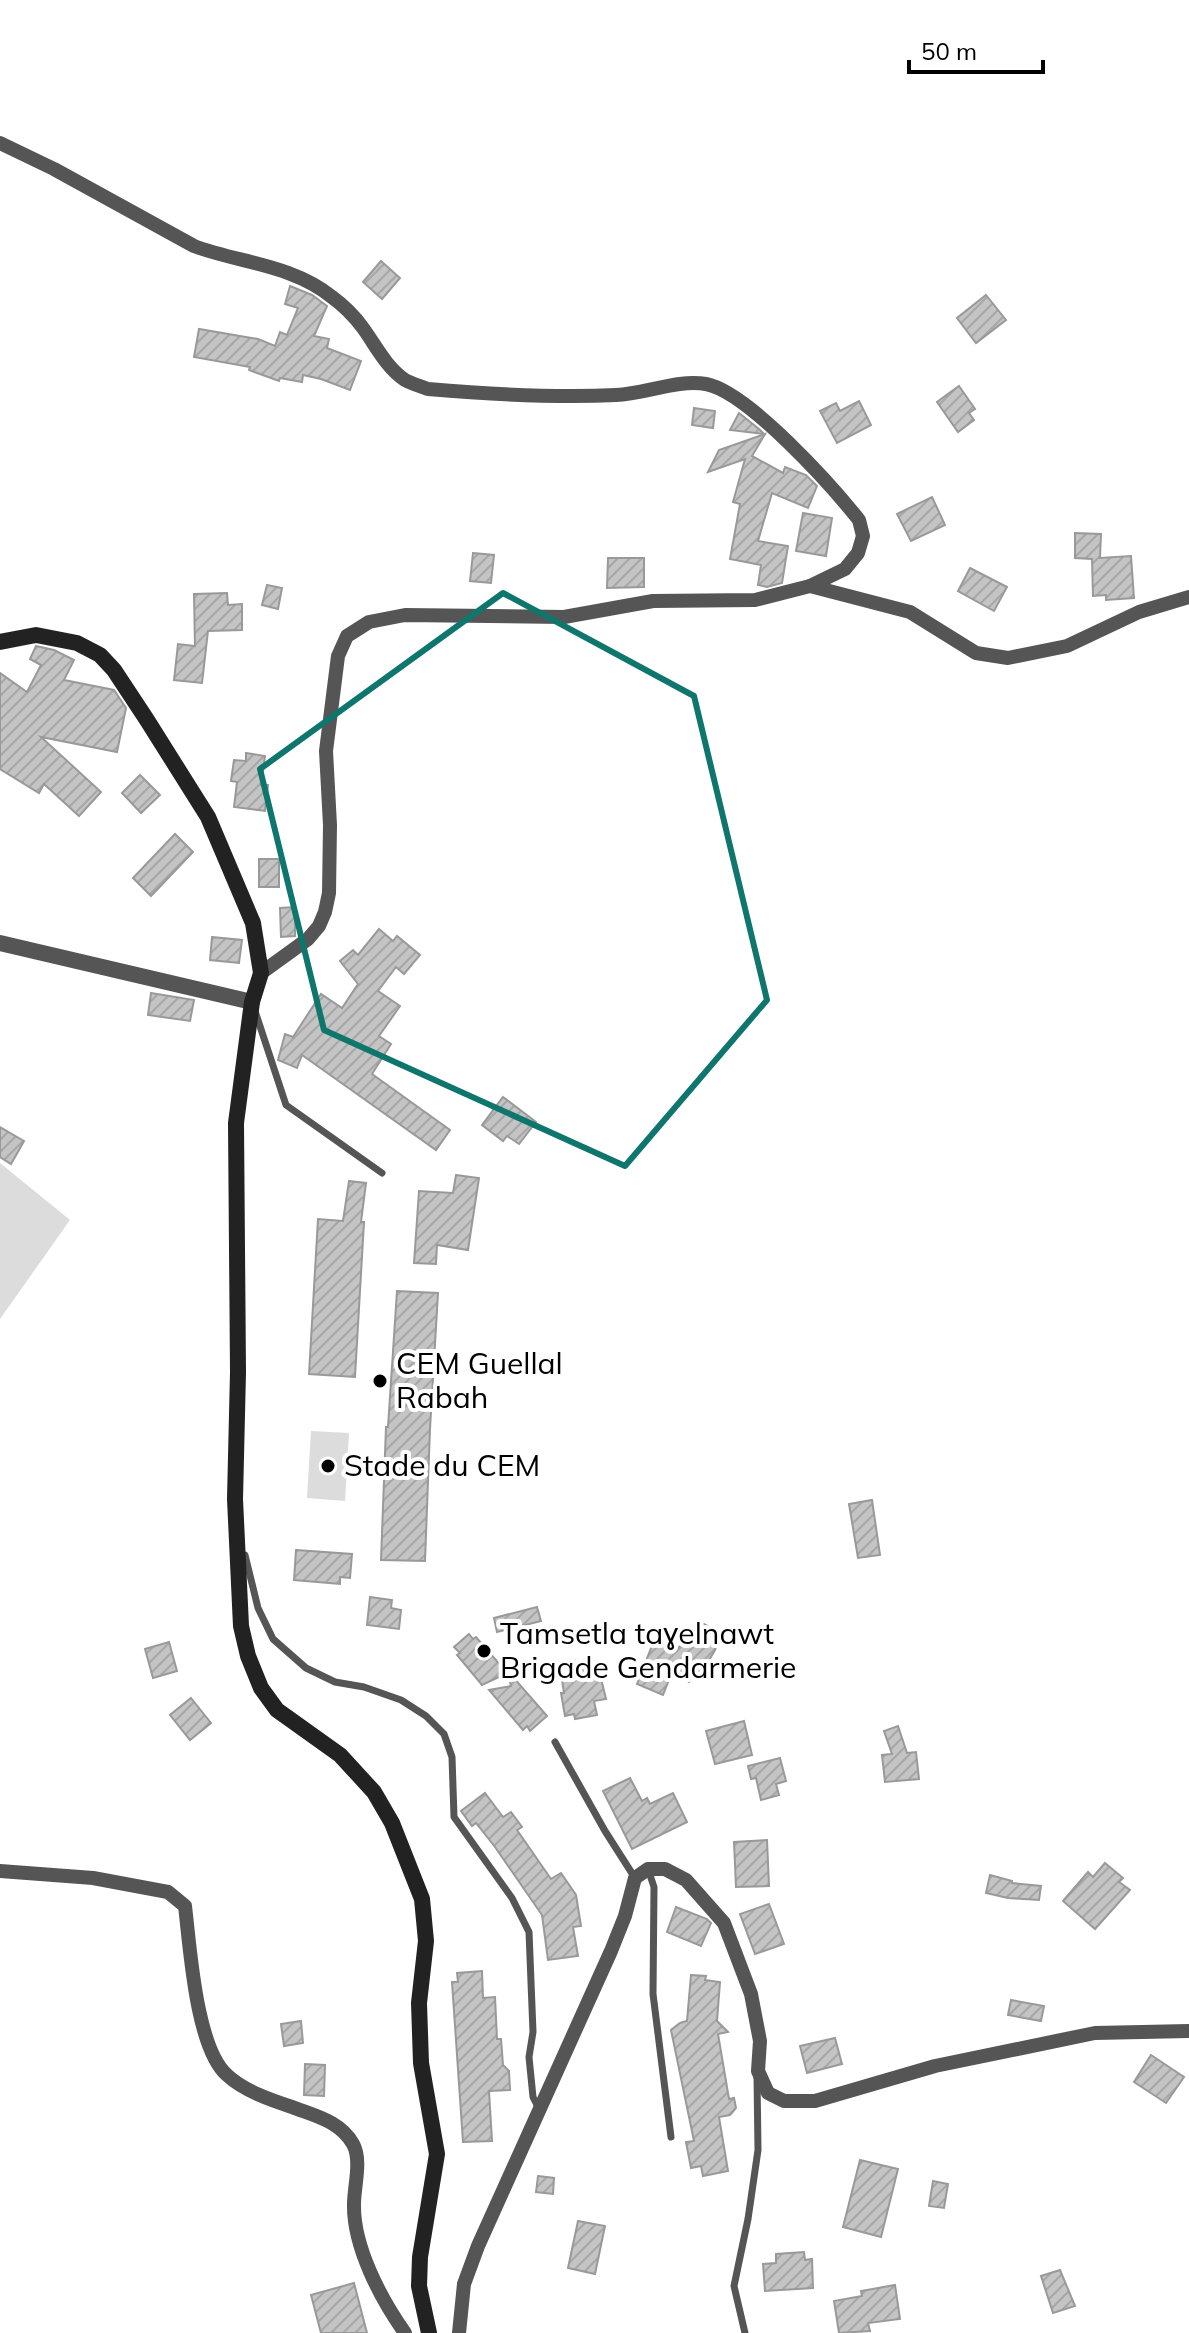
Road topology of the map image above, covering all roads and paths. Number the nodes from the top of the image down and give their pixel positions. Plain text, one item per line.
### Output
1 (0, 143) edge
2 (810, 586) junction
3 (1189, 597) edge
4 (0, 642) edge
5 (0, 943) edge
6 (261, 973) junction
7 (252, 1002) junction
8 (382, 1173) dead end
9 (236, 1518) junction
10 (555, 1742) dead end
11 (648, 1869) junction
12 (0, 1871) edge
13 (635, 1878) junction
14 (1189, 2031) edge
15 (758, 2071) junction
16 (539, 2109) junction
17 (671, 2137) dead end
18 (405, 2333) edge
19 (429, 2333) edge
20 (459, 2333) edge
21 (745, 2333) edge

1 - 2 street
2 - 3 street
2 - 6 street
4 - 6 main road
5 - 7 street
6 - 7 main road
7 - 8 lane
7 - 9 main road
9 - 16 lane
9 - 19 main road
10 - 13 lane
11 - 13 street
11 - 15 street
11 - 17 lane
12 - 18 street
13 - 16 street
14 - 15 street
15 - 21 lane
16 - 20 street

